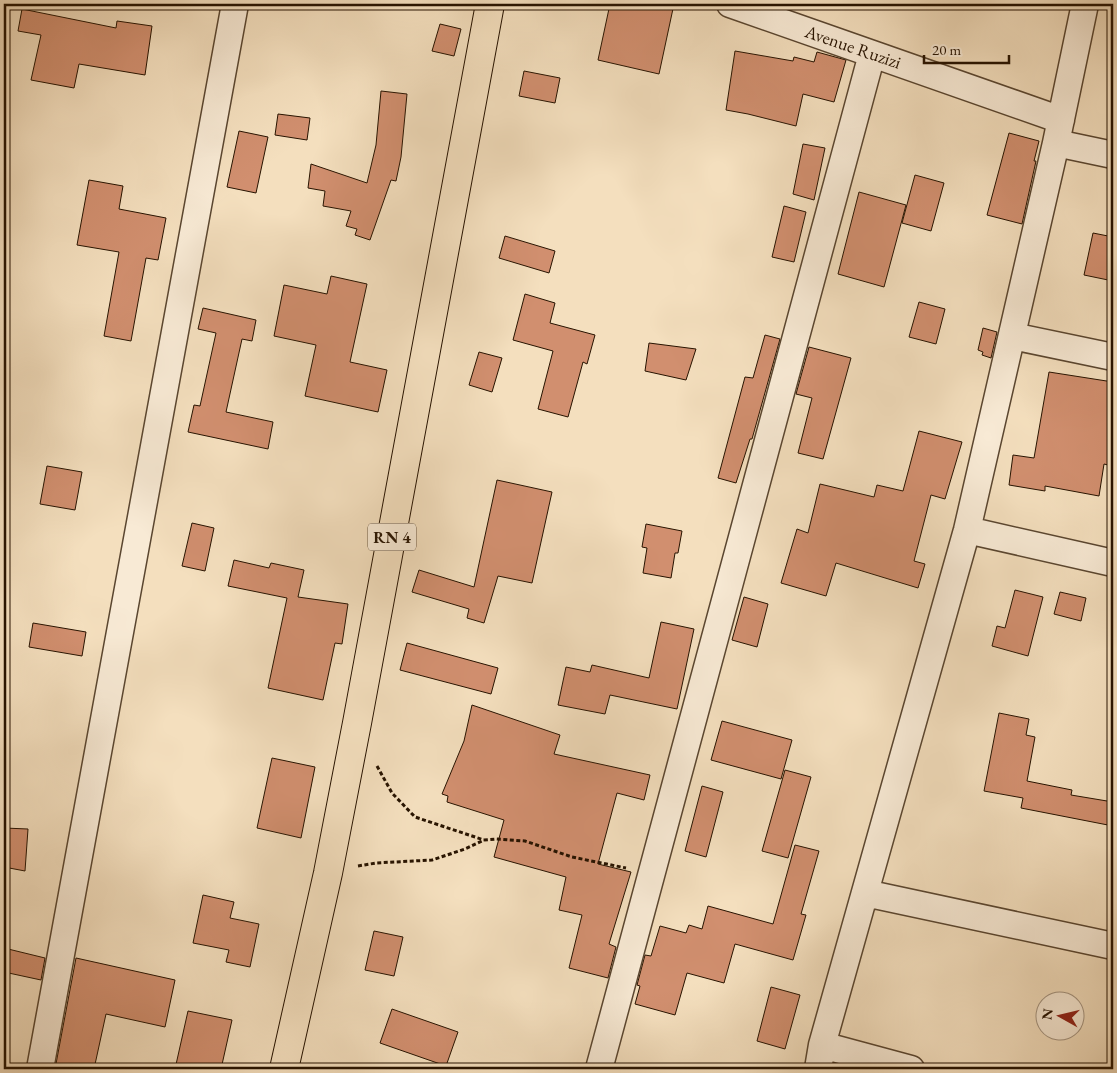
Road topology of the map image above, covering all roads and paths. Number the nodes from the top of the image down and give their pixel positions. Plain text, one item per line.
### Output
1 (235, 4) edge
2 (490, 4) edge
3 (730, 4) edge
4 (1085, 4) edge
5 (872, 54) junction
6 (1058, 131) junction
7 (1113, 155) edge
8 (1012, 336) junction
9 (1113, 357) edge
10 (967, 530) junction
11 (1113, 563) edge
12 (358, 723) junction
13 (484, 840) junction
14 (328, 873) junction
15 (651, 874) junction
16 (864, 893) junction
17 (1113, 946) edge
18 (820, 1057) edge
19 (40, 1069) edge
20 (284, 1069) edge
21 (599, 1069) edge
22 (911, 1069) edge

1 - 19 street
2 - 12 main road, RN 4
3 - 5 street, Avenue Ruzizi
4 - 6 street
5 - 6 street, Avenue Ruzizi
5 - 15 street
6 - 7 street, Avenue Ruzizi
6 - 8 street
8 - 9 street
8 - 10 street
10 - 11 street
10 - 16 street
12 - 13 path
12 - 14 main road, RN 4
13 - 14 path
13 - 15 path
14 - 20 main road, RN 4
15 - 21 street
16 - 17 street
16 - 18 street
18 - 22 street

